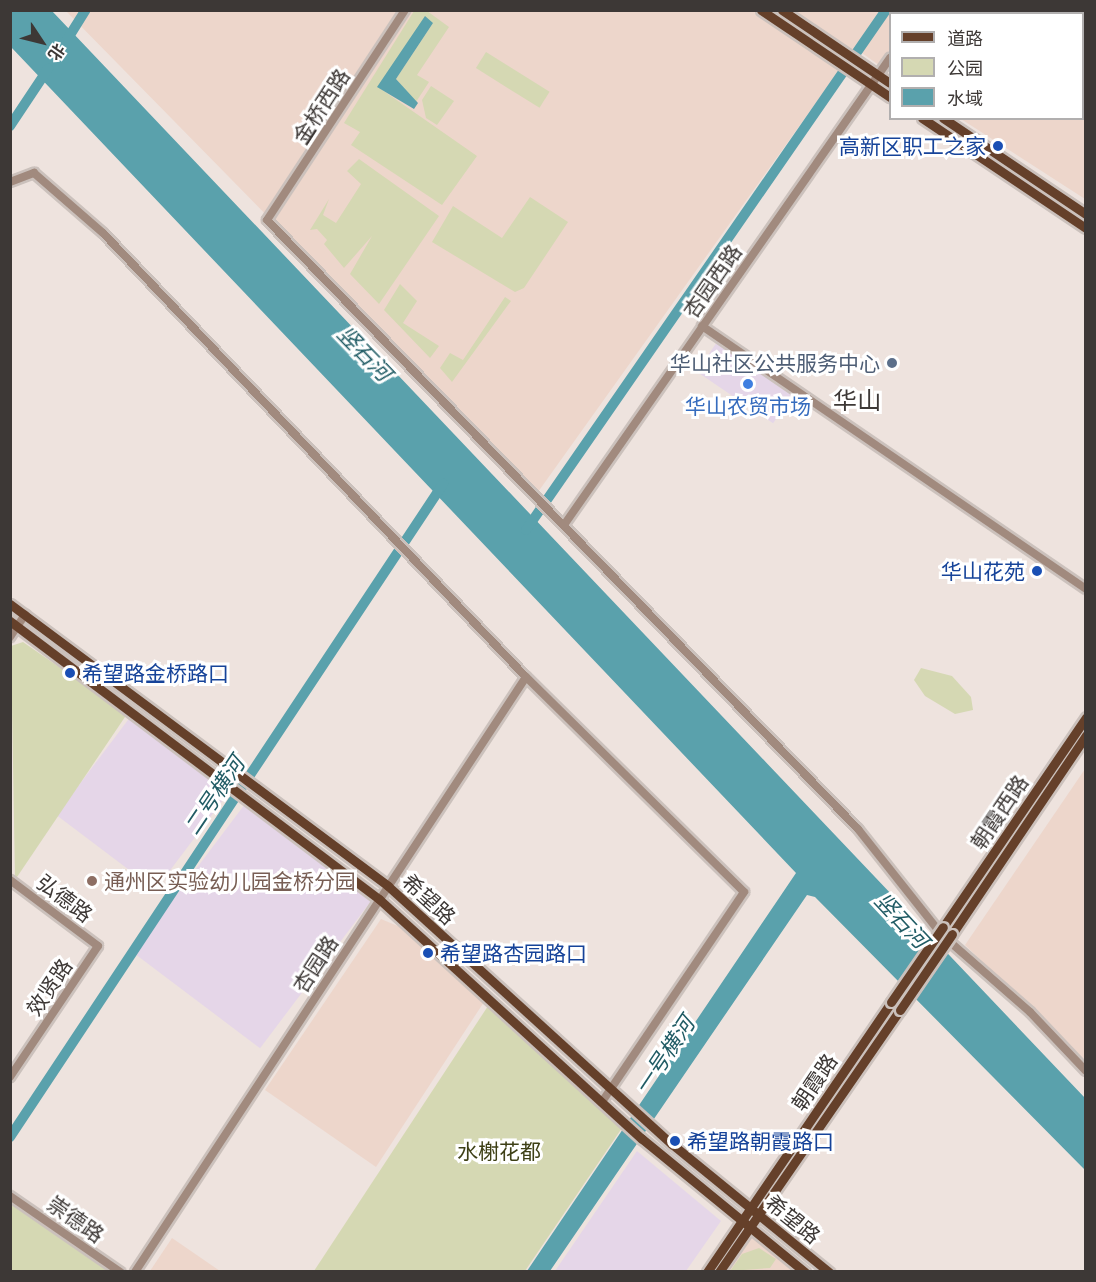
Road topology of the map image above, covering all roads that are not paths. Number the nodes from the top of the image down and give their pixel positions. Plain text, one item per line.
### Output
1 (405, 10) edge
2 (761, 10) edge
3 (782, 10) edge
4 (889, 61) edge
5 (879, 75) junction
6 (889, 82) edge
7 (872, 85) junction
8 (889, 96) edge
9 (925, 120) edge
10 (946, 120) edge
11 (10, 182) edge
12 (1086, 214) edge
13 (1086, 228) edge
14 (702, 326) junction
15 (564, 525) junction
16 (1086, 589) edge
17 (18, 609) edge
18 (13, 622) edge
19 (10, 638) edge
20 (526, 677) junction
21 (1086, 717) edge
22 (1086, 735) edge
23 (10, 880) edge
24 (388, 886) junction
25 (379, 899) junction
26 (98, 946) joint
27 (891, 1002) joint
28 (900, 1010) joint
29 (1086, 1071) edge
30 (10, 1077) edge
31 (612, 1089) junction
32 (602, 1102) junction
33 (10, 1196) edge
34 (750, 1207) junction
35 (760, 1214) junction
36 (740, 1222) junction
37 (749, 1228) junction
38 (120, 1272) edge
39 (135, 1272) edge
40 (707, 1272) edge
41 (719, 1272) edge
42 (805, 1272) edge
43 (829, 1272) edge

1 - 15 street, 金桥西路
2 - 7 main road
3 - 5 main road
4 - 5 street, 杏园西路
5 - 6 main road
5 - 7 street, 杏园西路
7 - 8 main road
7 - 14 street, 杏园西路
9 - 13 main road
10 - 12 main road
11 - 20 street
14 - 15 street, 杏园西路
14 - 16 street
15 - 29 street
17 - 18 street
17 - 24 main road, 希望路
18 - 19 street
18 - 25 main road, 希望路
20 - 24 street, 杏园路
20 - 31 street
21 - 27 main road, 朝霞西路, bridge
22 - 28 main road, 朝霞西路, bridge
23 - 26 street, 弘德路
24 - 25 street, 杏园路
24 - 31 main road, 希望路
25 - 32 main road, 希望路
25 - 39 street, 杏园路
26 - 30 street, 效贤路
27 - 34 main road, 朝霞路
28 - 35 main road, 朝霞路
31 - 32 street
31 - 34 main road, 希望路
32 - 36 main road, 希望路
33 - 38 street, 崇德路
34 - 35 main road, 希望路
34 - 36 main road, 朝霞路
35 - 37 main road, 朝霞路
35 - 43 main road, 希望路
36 - 37 main road, 希望路
36 - 40 main road, 朝霞路
37 - 41 main road, 朝霞路
37 - 42 main road, 希望路

